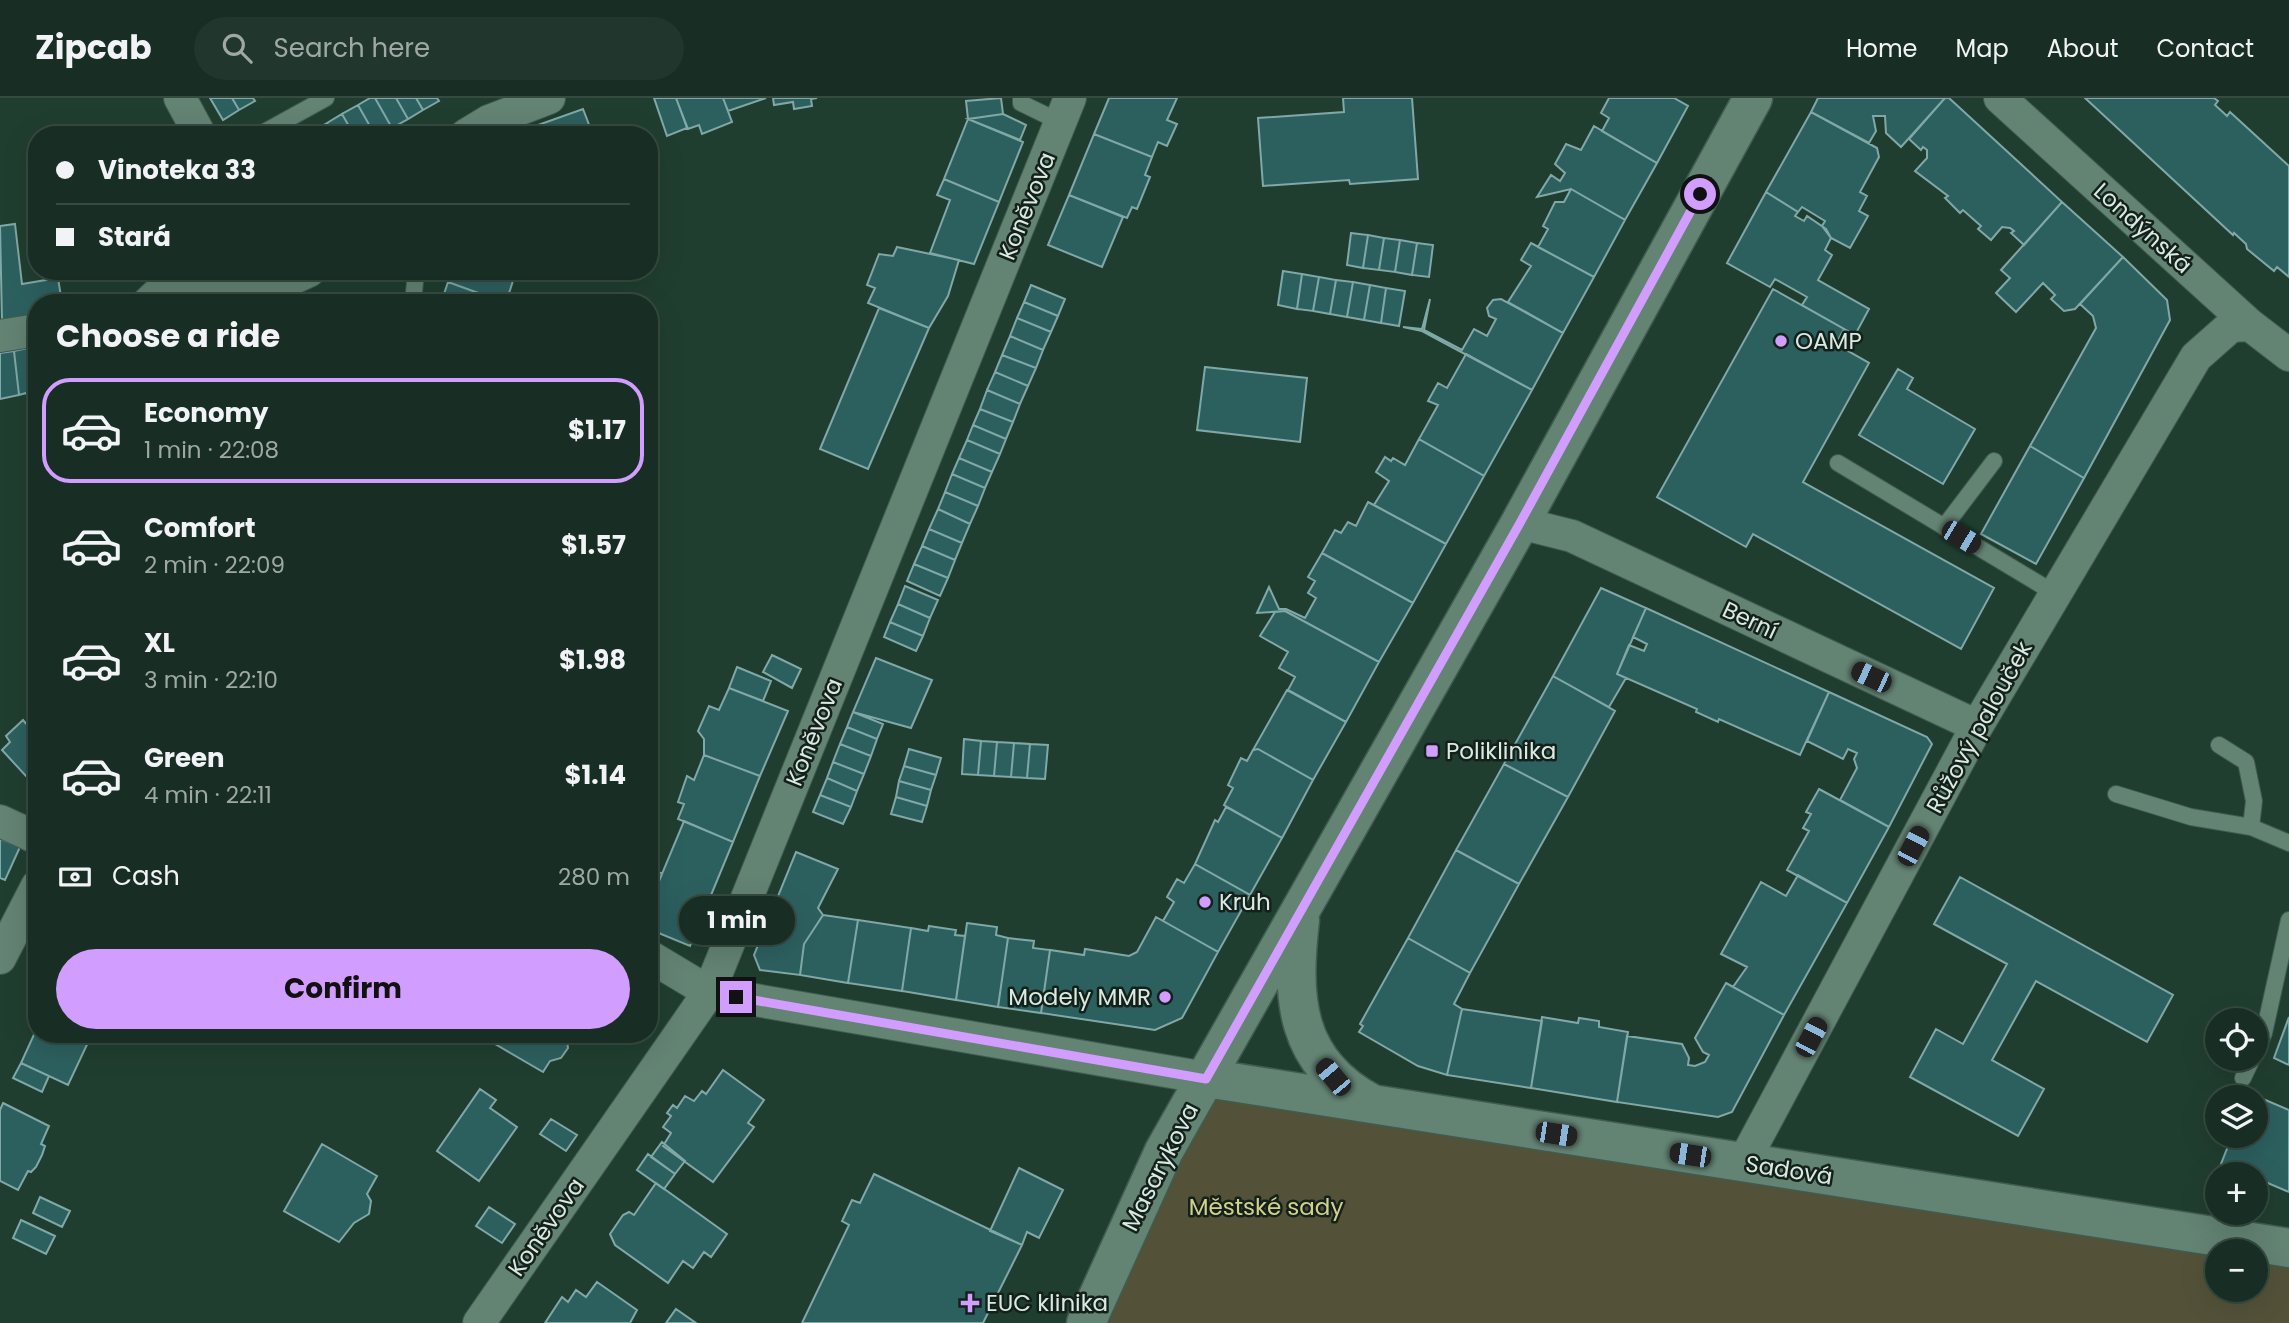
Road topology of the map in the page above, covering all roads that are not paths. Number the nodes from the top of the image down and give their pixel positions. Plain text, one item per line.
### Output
1 (180, 98) edge
2 (326, 98) edge
3 (549, 98) edge
4 (1021, 98) edge
5 (1753, 98) edge
6 (2000, 98) edge
7 (1065, 110) edge
8 (195, 126) edge
9 (275, 126) edge
10 (481, 126) edge
11 (177, 280) edge
12 (289, 280) edge
13 (157, 294) edge
14 (233, 294) edge
15 (2250, 324) junction
16 (28, 331) edge
17 (0, 336) edge
18 (2289, 355) edge
19 (1994, 461) dead end
20 (1838, 463) dead end
21 (1520, 523) junction
22 (1944, 527) junction
23 (2056, 594) junction
24 (1977, 726) junction
25 (2218, 745) dead end
26 (2116, 794) dead end
27 (0, 821) edge
28 (2251, 827) junction
29 (28, 834) edge
30 (2289, 843) edge
31 (28, 904) edge
32 (1302, 909) junction
33 (2289, 920) edge
34 (0, 958) edge
35 (658, 961) edge
36 (709, 992) junction
37 (2268, 1015) edge
38 (2246, 1071) edge
39 (2243, 1077) dead end
40 (1206, 1079) junction
41 (1376, 1105) junction
42 (1743, 1163) junction
43 (2289, 1248) edge
44 (479, 1323) edge
45 (1086, 1323) edge

1 - 8 street
2 - 9 lane
3 - 10 street
4 - 7 lane
5 - 21 street, Masarykova
6 - 15 street, Londýnská
7 - 36 street, Koněvova
11 - 13 street
12 - 14 street
15 - 18 street, Londýnská
15 - 23 street, Růžový palouček
16 - 17 street
19 - 22 lane
20 - 22 lane
21 - 24 street, Berní
21 - 32 street, Masarykova
22 - 23 lane
23 - 24 street, Růžový palouček
24 - 42 street, Růžový palouček
25 - 28 lane
26 - 28 lane
27 - 29 street
28 - 30 lane
31 - 34 street
32 - 40 street, Masarykova
32 - 41 street
33 - 37 lane
35 - 36 street
36 - 40 street
36 - 44 street, Koněvova
38 - 39 lane
40 - 41 street, Sadová
40 - 45 street, Masarykova
41 - 42 street, Sadová
42 - 43 street, Sadová

